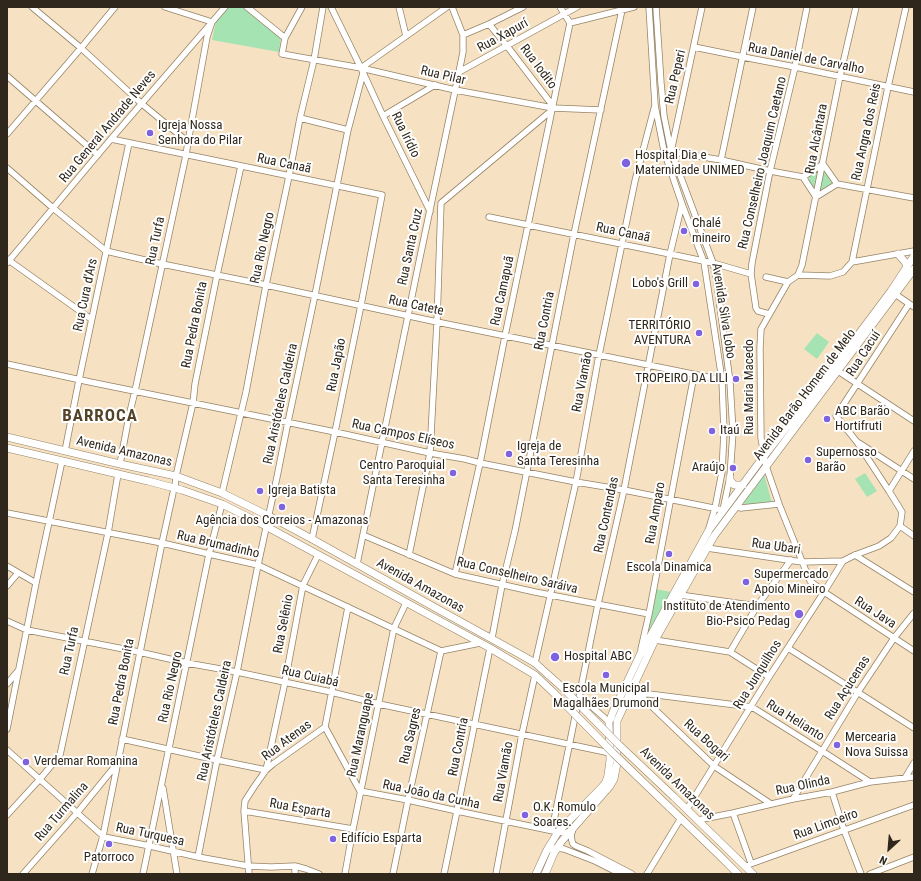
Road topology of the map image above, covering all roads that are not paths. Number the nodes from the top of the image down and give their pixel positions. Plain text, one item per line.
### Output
1 (32, 7) edge
2 (115, 7) edge
3 (165, 7) edge
4 (225, 7) edge
5 (247, 7) edge
6 (302, 7) edge
7 (323, 7) edge
8 (331, 7) edge
9 (399, 7) edge
10 (447, 7) edge
11 (452, 7) edge
12 (523, 7) edge
13 (560, 7) edge
14 (577, 7) edge
15 (634, 7) edge
16 (649, 7) edge
17 (656, 7) edge
18 (702, 7) edge
19 (753, 7) edge
20 (807, 7) edge
21 (856, 7) edge
22 (906, 7) edge
23 (622, 10) junction
24 (564, 15) junction
25 (212, 22) junction
26 (570, 23) junction
27 (489, 24) junction
28 (463, 35) junction
29 (406, 36) junction
30 (285, 38) junction
31 (507, 46) junction
32 (694, 46) junction
33 (81, 48) junction
34 (743, 57) junction
35 (314, 60) junction
36 (795, 66) junction
37 (362, 70) junction
38 (459, 72) junction
39 (7, 76) edge
40 (840, 76) junction
41 (434, 85) junction
42 (888, 87) junction
43 (455, 90) junction
44 (914, 92) edge
45 (36, 101) junction
46 (142, 104) junction
47 (655, 105) junction
48 (553, 108) junction
49 (601, 110) junction
50 (383, 116) junction
51 (300, 118) junction
52 (348, 130) junction
53 (7, 134) edge
54 (111, 139) junction
55 (188, 142) junction
56 (129, 143) junction
57 (668, 151) junction
58 (98, 155) junction
59 (186, 155) junction
60 (721, 160) junction
61 (823, 164) junction
62 (241, 166) junction
63 (7, 168) edge
64 (770, 171) junction
65 (289, 176) junction
66 (803, 177) junction
67 (837, 184) junction
68 (337, 186) junction
69 (867, 190) junction
70 (914, 190) edge
71 (382, 195) joint
72 (816, 197) junction
73 (912, 198) edge
74 (682, 204) junction
75 (53, 208) junction
76 (430, 211) junction
77 (489, 217) dead end
78 (528, 225) junction
79 (574, 234) junction
80 (622, 244) junction
81 (106, 251) junction
82 (914, 251) edge
83 (670, 254) junction
84 (898, 254) junction
85 (914, 256) edge
86 (8, 261) edge
87 (704, 262) junction
88 (852, 262) junction
89 (713, 263) junction
90 (162, 264) junction
91 (907, 266) junction
92 (914, 269) edge
93 (751, 274) junction
94 (798, 274) junction
95 (217, 275) junction
96 (766, 277) dead end
97 (788, 282) junction
98 (266, 285) junction
99 (895, 294) junction
100 (315, 296) junction
101 (361, 305) junction
102 (911, 305) edge
103 (769, 314) junction
104 (408, 316) junction
105 (91, 319) junction
106 (437, 322) junction
107 (505, 336) junction
108 (551, 345) junction
109 (599, 355) junction
110 (7, 364) edge
111 (648, 365) junction
112 (838, 371) junction
113 (694, 375) junction
114 (79, 380) junction
115 (722, 380) junction
116 (857, 384) junction
117 (135, 391) junction
118 (192, 403) junction
119 (241, 412) junction
120 (914, 421) edge
121 (288, 422) junction
122 (335, 432) junction
123 (7, 437) edge
124 (382, 442) junction
125 (857, 442) junction
126 (7, 448) edge
127 (65, 451) junction
128 (914, 451) edge
129 (430, 453) junction
130 (764, 456) junction
131 (62, 461) junction
132 (480, 463) junction
133 (120, 464) junction
134 (766, 466) junction
135 (902, 471) junction
136 (526, 472) junction
137 (118, 474) junction
138 (176, 476) junction
139 (730, 477) junction
140 (914, 479) edge
141 (576, 482) junction
142 (743, 485) junction
143 (624, 490) junction
144 (174, 491) junction
145 (889, 491) junction
146 (222, 493) junction
147 (736, 493) junction
148 (670, 500) junction
149 (222, 504) junction
150 (779, 504) junction
151 (736, 507) junction
152 (719, 509) junction
153 (7, 513) edge
154 (269, 516) junction
155 (49, 521) junction
156 (900, 526) junction
157 (267, 527) junction
158 (108, 533) junction
159 (363, 535) junction
160 (714, 536) junction
161 (914, 536) edge
162 (312, 539) junction
163 (162, 543) junction
164 (707, 548) junction
165 (209, 554) junction
166 (318, 555) junction
167 (409, 555) junction
168 (855, 555) junction
169 (791, 560) junction
170 (843, 560) junction
171 (802, 562) junction
172 (357, 564) junction
173 (258, 565) junction
174 (7, 566) edge
175 (18, 573) junction
176 (455, 574) junction
177 (36, 583) junction
178 (303, 585) junction
179 (502, 585) junction
180 (7, 586) edge
181 (824, 592) junction
182 (914, 592) edge
183 (680, 595) junction
184 (551, 596) junction
185 (406, 603) junction
186 (598, 604) junction
187 (757, 606) junction
188 (348, 607) junction
189 (914, 613) edge
190 (649, 614) junction
191 (7, 621) edge
192 (394, 628) junction
193 (27, 630) junction
194 (492, 638) junction
195 (653, 638) junction
196 (894, 638) junction
197 (84, 642) junction
198 (480, 643) junction
199 (490, 648) junction
200 (788, 648) junction
201 (441, 650) junction
202 (914, 651) edge
203 (139, 652) junction
204 (730, 652) junction
205 (640, 655) junction
206 (187, 663) junction
207 (536, 663) junction
208 (18, 672) junction
209 (237, 672) junction
210 (535, 675) junction
211 (769, 677) junction
212 (285, 682) junction
213 (634, 682) junction
214 (7, 684) edge
215 (331, 692) junction
216 (858, 692) junction
217 (655, 695) junction
218 (580, 696) junction
219 (627, 699) junction
220 (379, 704) junction
221 (649, 704) junction
222 (752, 707) junction
223 (427, 714) junction
224 (609, 722) junction
225 (475, 724) junction
226 (325, 727) junction
227 (914, 728) edge
228 (7, 729) edge
229 (522, 734) junction
230 (122, 739) junction
231 (570, 744) junction
232 (7, 750) edge
233 (169, 750) junction
234 (822, 751) junction
235 (610, 753) junction
236 (217, 760) junction
237 (117, 763) junction
238 (914, 763) edge
239 (714, 766) junction
240 (266, 770) junction
241 (914, 777) edge
242 (905, 778) junction
243 (40, 779) junction
244 (870, 782) junction
245 (163, 784) junction
246 (360, 792) junction
247 (832, 792) junction
248 (793, 799) junction
249 (408, 800) junction
250 (771, 804) junction
251 (914, 805) edge
252 (687, 809) junction
253 (244, 811) junction
254 (457, 811) junction
255 (77, 813) junction
256 (733, 813) junction
257 (7, 815) edge
258 (681, 818) junction
259 (698, 820) junction
260 (506, 821) junction
261 (353, 829) junction
262 (572, 829) junction
263 (844, 830) junction
264 (555, 831) junction
265 (103, 836) junction
266 (150, 846) junction
267 (556, 848) junction
268 (547, 850) junction
269 (173, 851) junction
270 (588, 851) junction
271 (198, 857) junction
272 (914, 857) edge
273 (748, 865) junction
274 (248, 866) junction
275 (295, 866) junction
276 (607, 867) junction
277 (91, 873) edge
278 (734, 873) edge
279 (23, 874) edge
280 (143, 874) edge
281 (177, 874) edge
282 (249, 874) edge
283 (295, 874) edge
284 (319, 874) edge
285 (345, 874) edge
286 (393, 874) edge
287 (444, 874) edge
288 (496, 874) edge
289 (536, 874) edge
290 (545, 874) edge
291 (621, 874) edge
292 (632, 874) edge
293 (647, 874) edge
294 (753, 874) edge
295 (861, 874) edge
296 (870, 874) edge

1 - 33 street
2 - 33 street
3 - 25 street
4 - 25 street, Rua General Andrade Neves
5 - 30 street
6 - 30 street
7 - 35 street, Rua Rio Negro
8 - 37 street, Rua Irídio
9 - 29 street
10 - 29 street
11 - 28 street, Rua Santa Cruz
12 - 27 street
13 - 24 street
14 - 24 street, Rua Xapurí
15 - 23 street
16 - 47 street, Avenida Silva Lobo
17 - 57 street, Avenida Silva Lobo
18 - 32 street, Rua Peperi
19 - 34 street
20 - 36 street, Rua Conselheiro Joaquim Caetano
21 - 40 street, Rua Alcântara
22 - 42 street, Rua Angra dos Reis
23 - 26 street
23 - 49 street, Rua Contria
24 - 26 street
24 - 31 street, Rua Xapurí
25 - 46 street, Rua General Andrade Neves
25 - 55 street, Rua Turfa
26 - 48 street, Rua Camapuã
27 - 28 street
27 - 31 street, Rua Iodito
28 - 38 street, Rua Santa Cruz
29 - 37 street
30 - 35 street, Rua Pilar
31 - 38 street, Rua Xapurí
31 - 48 street, Rua Iodito
32 - 34 street, Rua Daniel de Carvalho
32 - 57 street, Rua Peperi
33 - 45 street
33 - 46 street
34 - 36 street, Rua Daniel de Carvalho
34 - 60 street
35 - 37 street, Rua Pilar
35 - 51 street, Rua Rio Negro
36 - 40 street, Rua Daniel de Carvalho
36 - 64 street, Rua Conselheiro Joaquim Caetano
37 - 41 street, Rua Pilar
37 - 50 street, Rua Irídio
37 - 52 street, Rua Aristóteles Caldeira
38 - 43 street, Rua Santa Cruz
39 - 45 street
40 - 42 street, Rua Daniel de Carvalho
40 - 61 street, Rua Alcântara
41 - 43 street, Rua Pilar
41 - 50 street
42 - 44 street, Rua Daniel de Carvalho
42 - 69 street, Rua Angra dos Reis
43 - 48 street, Rua Pilar
43 - 76 street, Rua Santa Cruz
45 - 53 street
45 - 58 street
46 - 54 street, Rua General Andrade Neves
46 - 55 street
47 - 57 street, Avenida Silva Lobo
47 - 80 street, Rua Viamão
48 - 49 street, Rua Pilar
48 - 78 street, Rua Camapuã
48 - 106 street
49 - 79 street, Rua Contria
50 - 76 street, Rua Irídio
51 - 52 street
51 - 65 street, Rua Rio Negro
52 - 68 street, Rua Aristóteles Caldeira
54 - 56 street, Rua Canaã
54 - 58 street, Rua General Andrade Neves
55 - 59 street, Rua Turfa
56 - 59 street, Rua Canaã
56 - 81 street, Rua Cura d'Ars
57 - 60 street
57 - 74 street, Avenida Silva Lobo
57 - 89 street, Avenida Silva Lobo
58 - 75 street, Rua General Andrade Neves
59 - 62 street, Rua Canaã
59 - 90 street, Rua Turfa
60 - 64 street
61 - 66 street
61 - 67 street
61 - 72 street, Rua Alcântara
62 - 65 street, Rua Canaã
62 - 95 street, Rua Pedra Bonita
63 - 75 street
64 - 66 street
64 - 93 street, Rua Conselheiro Joaquim Caetano
65 - 68 street, Rua Canaã
65 - 98 street, Rua Rio Negro
66 - 72 street
67 - 69 street
67 - 72 street
68 - 71 street, Rua Canaã
68 - 100 street, Rua Aristóteles Caldeira
69 - 73 street
69 - 88 street, Rua Angra dos Reis
70 - 73 street
71 - 101 street, Rua Japão
72 - 94 street, Rua Alcântara
74 - 83 street, Rua Contendas
74 - 87 street, Avenida Silva Lobo
75 - 81 street
75 - 86 street, Rua General Andrade Neves
76 - 104 street, Rua Santa Cruz
77 - 78 street, Rua Canaã
78 - 79 street, Rua Canaã
78 - 107 street, Rua Camapuã
79 - 80 street, Rua Canaã
79 - 108 street, Rua Contria
80 - 83 street, Rua Canaã
80 - 109 street, Rua Viamão
81 - 90 street, Rua Catete
81 - 105 street, Rua Cura d'Ars
82 - 84 street
83 - 87 street, Rua Canaã
83 - 111 street, Rua Contendas
84 - 88 street
84 - 91 main road
85 - 91 main road, Avenida Barão Homem de Melo
86 - 105 street
87 - 89 street, Rua Canaã
87 - 115 street, Avenida Silva Lobo
88 - 94 street
89 - 93 street, Rua Canaã
89 - 139 street, Avenida Silva Lobo
90 - 95 street, Rua Catete
90 - 117 street, Rua Turfa
91 - 130 main road, Avenida Barão Homem de Melo
92 - 99 main road, Avenida Barão Homem de Melo
93 - 103 street, Rua Conselheiro Joaquim Caetano
94 - 97 street, Rua Maria Macedo
95 - 98 street, Rua Catete
95 - 118 street, Rua Pedra Bonita
96 - 97 street
97 - 103 street, Rua Maria Macedo
98 - 100 street, Rua Catete
98 - 119 street, Rua Rio Negro
99 - 102 street
99 - 112 main road, Avenida Barão Homem de Melo
100 - 101 street, Rua Catete
100 - 121 street, Rua Aristóteles Caldeira
101 - 104 street, Rua Catete
101 - 122 street, Rua Japão
102 - 116 street, Rua Cacuí
103 - 130 street, Rua Maria Macedo
104 - 106 street, Rua Catete
104 - 124 street, Rua Santa Cruz
105 - 114 street, Rua Cura d'Ars
106 - 107 street, Rua Catete
106 - 129 street
107 - 108 street, Rua Catete
107 - 132 street, Rua Camapuã
108 - 109 street, Rua Catete
108 - 136 street, Rua Contria
109 - 111 street, Rua Catete
109 - 141 street, Rua Viamão
110 - 114 street, Rua Campos Elíseos
111 - 113 street, Rua Catete
111 - 143 street, Rua Contendas
112 - 116 street
112 - 134 main road, Avenida Barão Homem de Melo
113 - 115 street, Rua Catete
113 - 148 street, Rua Amparo
114 - 117 street, Rua Campos Elíseos
114 - 127 street, Rua Cura d'Ars
115 - 152 street, Avenida Silva Lobo
116 - 120 street
116 - 125 street, Rua Cacuí
117 - 118 street, Rua Campos Elíseos
117 - 133 street, Rua Turfa
118 - 119 street, Rua Campos Elíseos
118 - 138 street, Rua Pedra Bonita
119 - 121 street, Rua Campos Elíseos
119 - 146 street, Rua Rio Negro
121 - 122 street, Rua Campos Elíseos
121 - 154 street, Rua Aristóteles Caldeira
122 - 124 street, Rua Campos Elíseos
122 - 162 street, Rua Japão
123 - 127 main road, Avenida Amazonas
124 - 129 street, Rua Campos Elíseos
124 - 159 street, Rua Santa Cruz
125 - 135 street
125 - 145 street
126 - 131 main road, Avenida Amazonas
127 - 133 main road, Avenida Amazonas
128 - 135 street
129 - 132 street, Rua Campos Elíseos
129 - 167 street
130 - 134 street, Rua Maria Macedo
130 - 142 main road, Avenida Barão Homem de Melo
131 - 137 main road, Avenida Amazonas
131 - 155 street
132 - 136 street, Rua Campos Elíseos
132 - 176 street, Rua Camapuã
133 - 138 main road, Avenida Amazonas
134 - 150 street, Rua Maria Macedo
134 - 151 main road, Avenida Barão Homem de Melo
135 - 140 street
135 - 145 street
136 - 141 street, Rua Campos Elíseos
136 - 179 street, Rua Contria
137 - 144 main road, Avenida Amazonas
137 - 158 street, Rua Turfa
138 - 144 street, Rua Pedra Bonita
138 - 146 main road, Avenida Amazonas
139 - 142 main road
139 - 152 street, Avenida Silva Lobo
141 - 143 street, Rua Campos Elíseos
141 - 184 street, Rua Viamão
142 - 147 main road, Avenida Barão Homem de Melo
143 - 148 street, Rua Campos Elíseos
143 - 186 street, Rua Contendas
144 - 149 main road, Avenida Amazonas
144 - 163 street, Rua Pedra Bonita
145 - 156 street
146 - 154 main road, Avenida Amazonas
147 - 151 main road
147 - 152 main road, Avenida Barão Homem de Melo
148 - 152 street, Rua Campos Elíseos
148 - 190 street, Rua Amparo
149 - 157 main road, Avenida Amazonas
149 - 165 street, Rua Rio Negro
150 - 151 street
150 - 171 street, Rua Maria Macedo
151 - 160 main road, Avenida Barão Homem de Melo
152 - 160 street, Avenida Silva Lobo
152 - 195 main road, Avenida Silva Lobo
153 - 155 street, Rua Brumadinho
154 - 157 street, Rua Aristóteles Caldeira
154 - 162 main road, Avenida Amazonas
155 - 158 street, Rua Brumadinho
155 - 177 street
156 - 161 street
156 - 168 street
157 - 166 main road, Avenida Amazonas
157 - 173 street, Rua Aristóteles Caldeira
158 - 163 street, Rua Brumadinho
158 - 197 street, Rua Turfa
159 - 167 street, Rua Conselheiro Saráiva
159 - 172 street, Rua Santa Cruz
160 - 164 main road, Avenida Silva Lobo
162 - 172 main road, Avenida Amazonas
163 - 165 street, Rua Brumadinho
163 - 203 street, Rua Pedra Bonita
164 - 169 street, Rua Ubari
164 - 183 main road, Avenida Silva Lobo
165 - 173 street, Rua Brumadinho
165 - 206 street, Rua Rio Negro
166 - 178 street, Rua Selênio
166 - 185 main road, Avenida Amazonas
167 - 176 street, Rua Conselheiro Saráiva
168 - 170 street
168 - 182 street
169 - 171 street, Rua Ubari
169 - 187 street
170 - 171 street, Rua Ubari
170 - 181 street, Rua Junquilhos
171 - 181 street, Rua Maria Macedo
172 - 194 main road, Avenida Amazonas
173 - 178 street, Rua Brumadinho
173 - 209 street, Rua Aristóteles Caldeira
174 - 175 street
175 - 177 street
175 - 180 street
176 - 179 street, Rua Conselheiro Saráiva
177 - 193 street
178 - 188 street, Rua Brumadinho
178 - 212 street, Rua Selênio
179 - 184 street, Rua Conselheiro Saráiva
179 - 194 street, Rua Contria
181 - 196 street, Rua Java
181 - 200 street, Rua Junquilhos
183 - 187 street
183 - 195 main road, Avenida Silva Lobo
184 - 186 street, Rua Conselheiro Saráiva
184 - 207 street, Rua Viamão
185 - 192 street, Rua Maranguape
185 - 198 main road, Avenida Amazonas
186 - 190 street, Rua Conselheiro Saráiva
186 - 218 street, Rua Contendas
187 - 204 street
188 - 192 street, Rua Brumadinho
188 - 215 street, Rua Atenas
189 - 196 street, Rua Açucenas
190 - 205 street, Rua Amparo
191 - 193 street, Rua Cuiabá
192 - 201 street, Rua Brumadinho
192 - 220 street, Rua Maranguape
193 - 197 street, Rua Cuiabá
193 - 208 street
194 - 207 main road, Avenida Amazonas
195 - 204 street
195 - 205 main road, Avenida Silva Lobo
195 - 213 main road, Avenida Silva Lobo
196 - 202 street, Rua Java
196 - 216 street, Rua Açucenas
197 - 203 street, Rua Cuiabá
197 - 243 street, Rua Turfa
198 - 199 main road, Avenida Amazonas
198 - 201 street
199 - 210 main road, Avenida Amazonas
199 - 225 street, Rua Contria
200 - 211 street, Rua Junquilhos
200 - 216 street
201 - 223 street, Rua Sagres
203 - 206 street, Rua Cuiabá
203 - 230 street, Rua Pedra Bonita
204 - 211 street
205 - 224 main road, Avenida Silva Lobo
206 - 209 street, Rua Cuiabá
206 - 233 street, Rua Rio Negro
207 - 252 main road, Avenida Amazonas, bridge
208 - 214 street
208 - 228 street
209 - 212 street, Rua Cuiabá
209 - 236 street, Rua Aristóteles Caldeira
210 - 229 street, Rua Viamão
210 - 258 main road, Avenida Amazonas, bridge
211 - 222 street, Rua Junquilhos
212 - 215 street, Rua Cuiabá
212 - 240 street, Rua Selênio
213 - 217 street, Rua Helianto
213 - 219 main road, Avenida Silva Lobo
215 - 220 street, Rua Cuiabá
215 - 226 street, Rua Atenas
216 - 227 street
216 - 234 street, Rua Açucenas
217 - 221 street
217 - 222 street, Rua Helianto
218 - 224 street
218 - 231 street, Rua Contendas
219 - 221 street, Rua Bogari
219 - 262 main road, Avenida Silva Lobo
220 - 223 street, Rua Cuiabá
220 - 246 street, Rua Maranguape
221 - 239 street, Rua Bogari
222 - 234 street, Rua Helianto
222 - 239 street, Rua Junquilhos
223 - 225 street, Rua Cuiabá
223 - 249 street, Rua Sagres
224 - 235 main road, Avenida Silva Lobo
225 - 229 street, Rua Cuiabá
225 - 254 street, Rua Contria
226 - 240 street, Rua Atenas
226 - 246 street
229 - 231 street, Rua Cuiabá
229 - 260 street, Rua Viamão
230 - 233 street
230 - 237 street, Rua Pedra Bonita
231 - 235 street, Rua Cuiabá
231 - 264 street, Rua Contendas
232 - 243 street, Rua Turquesa
233 - 236 street
233 - 245 street, Rua Rio Negro
234 - 244 street, Rua Helianto
234 - 248 street, Rua Açucenas
235 - 264 main road, Avenida Silva Lobo
236 - 240 street
236 - 271 street, Rua Aristóteles Caldeira
237 - 255 street, Rua Turmalina
237 - 265 street, Rua Pedra Bonita
238 - 242 street
239 - 250 street, Rua Bogari
239 - 252 street, Rua Junquilhos
240 - 253 street, Rua Atenas
241 - 242 street, Rua Olinda
242 - 244 street, Rua Olinda
243 - 255 street, Rua Turquesa
243 - 257 street, Rua Turfa
244 - 247 street, Rua Olinda
245 - 266 street, Rua Rio Negro
245 - 269 street
246 - 249 street, Rua João da Cunha
246 - 261 street, Rua Maranguape
247 - 248 street, Rua Olinda
247 - 263 street
248 - 250 street, Rua Olinda
249 - 254 street, Rua João da Cunha
249 - 286 street, Rua Sagres
250 - 256 street, Rua Olinda
251 - 263 street, Rua Limoeiro
252 - 259 main road, Avenida Amazonas
253 - 261 street, Rua Esparta
253 - 274 street, Rua Atenas
254 - 260 street, Rua João da Cunha
254 - 287 street, Rua Contria
255 - 265 street, Rua Turquesa
255 - 279 street, Rua Turmalina
256 - 259 street, Rua Olinda
256 - 273 street
258 - 278 main road, Avenida Amazonas
258 - 293 street
259 - 273 main road, Avenida Amazonas
260 - 264 street, Rua João da Cunha
260 - 288 street, Rua Viamão
261 - 285 street, Rua Maranguape
262 - 264 street, Rua João da Cunha
262 - 267 main road, Avenida Silva Lobo
262 - 270 street
263 - 273 street, Rua Limoeiro
263 - 295 street
264 - 268 main road, Avenida Silva Lobo
265 - 266 street, Rua Turquesa
265 - 277 street, Rua Pedra Bonita
266 - 269 street, Rua Turquesa
266 - 280 street, Rua Rio Negro
267 - 268 street
267 - 276 street
267 - 290 main road, Avenida Silva Lobo
268 - 289 main road, Avenida Silva Lobo
269 - 271 street, Rua Turquesa
269 - 281 street
270 - 276 street
270 - 292 street
271 - 274 street, Rua Turquesa
272 - 296 street
273 - 294 main road, Avenida Amazonas
274 - 275 street, Rua Turquesa
274 - 282 street, Rua Atenas
275 - 283 street
275 - 284 street, Rua Turquesa
276 - 291 street

